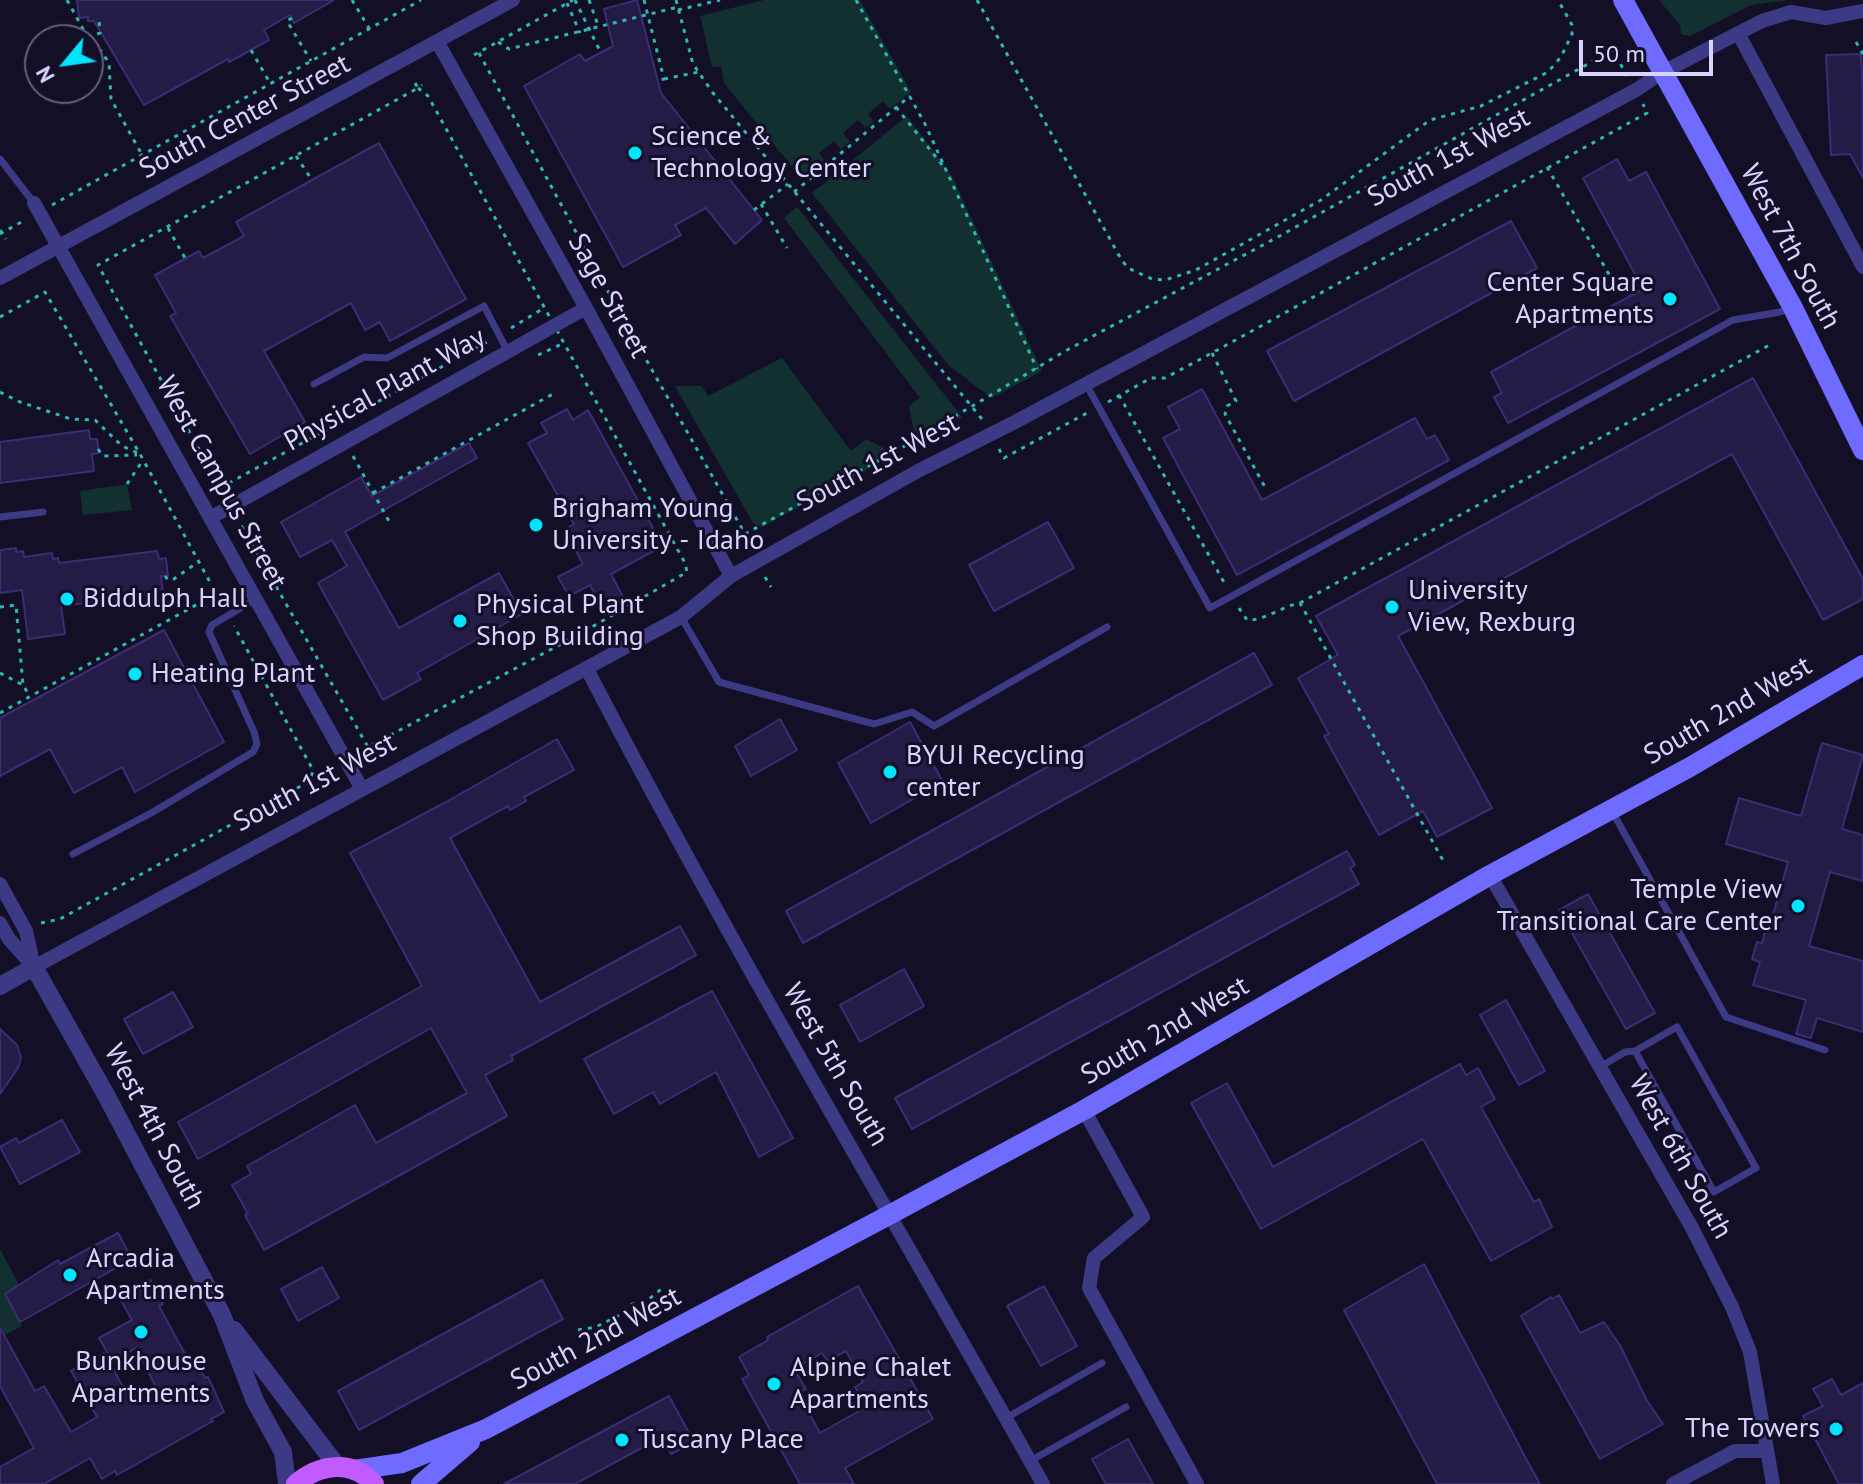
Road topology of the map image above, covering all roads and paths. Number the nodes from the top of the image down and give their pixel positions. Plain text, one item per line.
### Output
1 (67, 0) edge
2 (352, 0) edge
3 (421, 0) edge
4 (513, 0) edge
5 (574, 0) edge
6 (589, 0) edge
7 (644, 0) edge
8 (676, 0) edge
9 (720, 0) edge
10 (856, 0) edge
11 (977, 0) edge
12 (1558, 0) edge
13 (1623, 0) edge
14 (412, 2) edge
15 (567, 3) junction
16 (678, 8) junction
17 (1863, 11) edge
18 (647, 14) junction
19 (292, 18) dead end
20 (99, 20) dead end
21 (80, 24) edge
22 (99, 24) edge
23 (599, 28) junction
24 (371, 31) junction
25 (591, 31) junction
26 (580, 33) junction
27 (1738, 33) junction
28 (498, 42) junction
29 (1856, 42) dead end
30 (438, 43) junction
31 (251, 50) dead end
32 (601, 53) dead end
33 (1863, 54) edge
34 (104, 56) edge
35 (115, 59) dead end
36 (311, 61) junction
37 (109, 63) junction
38 (699, 72) junction
39 (1663, 72) junction
40 (270, 83) junction
41 (415, 83) dead end
42 (422, 85) dead end
43 (910, 96) junction
44 (896, 107) junction
45 (142, 154) junction
46 (296, 156) dead end
47 (0, 159) edge
48 (1547, 167) dead end
49 (947, 172) junction
50 (312, 180) dead end
51 (788, 184) junction
52 (794, 192) junction
53 (761, 204) junction
54 (36, 208) junction
55 (754, 210) dead end
56 (168, 228) dead end
57 (1, 232) edge
58 (6, 239) dead end
59 (58, 247) junction
60 (787, 248) dead end
61 (185, 258) dead end
62 (1863, 267) edge
63 (0, 278) edge
64 (46, 289) dead end
65 (1618, 290) dead end
66 (41, 294) junction
67 (1792, 306) junction
68 (544, 308) dead end
69 (586, 308) junction
70 (0, 317) edge
71 (499, 335) junction
72 (1773, 343) dead end
73 (508, 352) junction
74 (1212, 353) dead end
75 (1037, 369) dead end
76 (1085, 383) junction
77 (314, 384) dead end
78 (0, 392) edge
79 (553, 394) dead end
80 (1119, 395) dead end
81 (982, 419) dead end
82 (299, 425) dead end
83 (308, 440) junction
84 (345, 442) junction
85 (997, 446) dead end
86 (98, 449) dead end
87 (1863, 450) edge
88 (140, 454) junction
89 (1004, 458) dead end
90 (143, 460) junction
91 (127, 484) dead end
92 (220, 488) dead end
93 (1266, 489) dead end
94 (373, 493) junction
95 (43, 512) dead end
96 (0, 517) edge
97 (210, 518) junction
98 (391, 525) dead end
99 (742, 536) junction
100 (748, 544) dead end
101 (726, 546) dead end
102 (198, 562) junction
103 (761, 569) dead end
104 (165, 576) dead end
105 (731, 576) junction
106 (771, 587) dead end
107 (216, 594) junction
108 (1232, 596) junction
109 (256, 599) junction
110 (1300, 603) junction
111 (0, 607) edge
112 (228, 615) junction
113 (681, 617) junction
114 (1107, 627) dead end
115 (1863, 665) edge
116 (587, 669) junction
117 (0, 673) edge
118 (23, 685) junction
119 (30, 696) junction
120 (0, 713) edge
121 (362, 789) junction
122 (1611, 809) junction
123 (73, 854) dead end
124 (1445, 864) dead end
125 (1490, 875) junction
126 (0, 884) edge
127 (33, 920) dead end
128 (0, 923) edge
129 (34, 967) junction
130 (0, 986) edge
131 (1825, 1050) dead end
132 (1635, 1051) junction
133 (1600, 1067) junction
134 (1084, 1110) junction
135 (891, 1214) junction
136 (665, 1286) dead end
137 (222, 1315) junction
138 (578, 1330) dead end
139 (1102, 1363) dead end
140 (1126, 1407) dead end
141 (1006, 1418) junction
142 (486, 1429) junction
143 (1766, 1451) junction
144 (1030, 1461) junction
145 (346, 1468) junction
146 (287, 1484) edge
147 (296, 1484) edge
148 (374, 1484) edge
149 (421, 1484) edge
150 (1043, 1484) edge
151 (1197, 1484) edge
152 (1673, 1484) edge
153 (1773, 1484) edge

1 - 21 path
2 - 24 path
3 - 14 path
4 - 30 street, South Center Street
5 - 15 path
5 - 25 path
6 - 23 path
7 - 18 path
8 - 16 path
9 - 16 path
10 - 43 path
11 - 12 path
13 - 39 main road, West 7th South
14 - 24 path
15 - 26 path
15 - 28 path
16 - 18 path
16 - 38 path
17 - 27 street, South 1st West
18 - 23 path
18 - 38 path
19 - 36 path
20 - 22 path
23 - 25 path
24 - 36 path
25 - 26 path
25 - 32 path
26 - 28 path
27 - 39 street, South 1st West
27 - 62 street
28 - 99 path
29 - 33 path
30 - 59 street, South Center Street
30 - 69 street, Sage Street
31 - 40 path
34 - 37 path
35 - 37 path
36 - 40 path
37 - 45 path
38 - 51 path
39 - 67 main road, West 7th South
39 - 76 street, South 1st West
40 - 45 path
41 - 42 path
43 - 44 path
43 - 49 path
44 - 49 path
44 - 52 path
45 - 54 path
46 - 50 path
47 - 54 lane
48 - 65 path
49 - 75 path
51 - 52 path
51 - 53 path
52 - 81 path
53 - 55 path
53 - 60 path
54 - 57 path
54 - 59 street, West Campus Street
56 - 61 path
57 - 58 path
59 - 63 street, South Center Street
59 - 97 street, West Campus Street
64 - 66 path
66 - 70 path
66 - 88 path
67 - 87 main road, West 7th South
67 - 108 lane
68 - 71 path
69 - 73 street, Physical Plant Way
69 - 105 street, Sage Street
71 - 73 lane
71 - 77 lane
71 - 83 path
72 - 110 path
73 - 84 street, Physical Plant Way
74 - 93 path
76 - 105 street, South 1st West
76 - 108 lane
78 - 88 path
79 - 94 path
80 - 108 path
82 - 83 path
83 - 92 path
84 - 94 path
84 - 97 street, Physical Plant Way
85 - 89 path
86 - 88 path
88 - 90 path
90 - 91 path
90 - 102 path
94 - 98 path
95 - 96 lane
97 - 109 street, West Campus Street
99 - 100 path
99 - 101 path
102 - 104 path
102 - 107 path
103 - 106 path
105 - 113 street, South 1st West
107 - 112 path
107 - 119 path
108 - 110 path
109 - 112 lane
109 - 121 street, West Campus Street
110 - 124 path
111 - 118 path
112 - 123 lane
112 - 127 path
113 - 114 lane
113 - 116 street, South 1st West
115 - 122 main road, South 2nd West
116 - 121 street, South 1st West
116 - 135 street, West 5th South
117 - 118 path
118 - 119 path
119 - 120 path
121 - 129 street, South 1st West
122 - 125 main road, South 2nd West
122 - 131 lane
125 - 133 street, West 6th South
125 - 134 main road, South 2nd West
126 - 129 street
128 - 129 street
129 - 130 street, South 1st West
129 - 137 street, West 4th South
132 - 132 lane
132 - 133 lane
133 - 143 street, West 6th South
134 - 135 main road, South 2nd West
134 - 151 street
135 - 141 street, West 5th South
135 - 142 main road, South 2nd West
136 - 138 path
137 - 145 street, West 4th South
137 - 146 street, West 4th South
139 - 141 lane
140 - 144 lane
141 - 144 street, West 5th South
142 - 145 main road, South 2nd West
142 - 149 main road, South 2nd West
143 - 152 street
143 - 153 street, West 6th South
144 - 150 street, West 5th South
145 - 147 main road
145 - 148 main road

